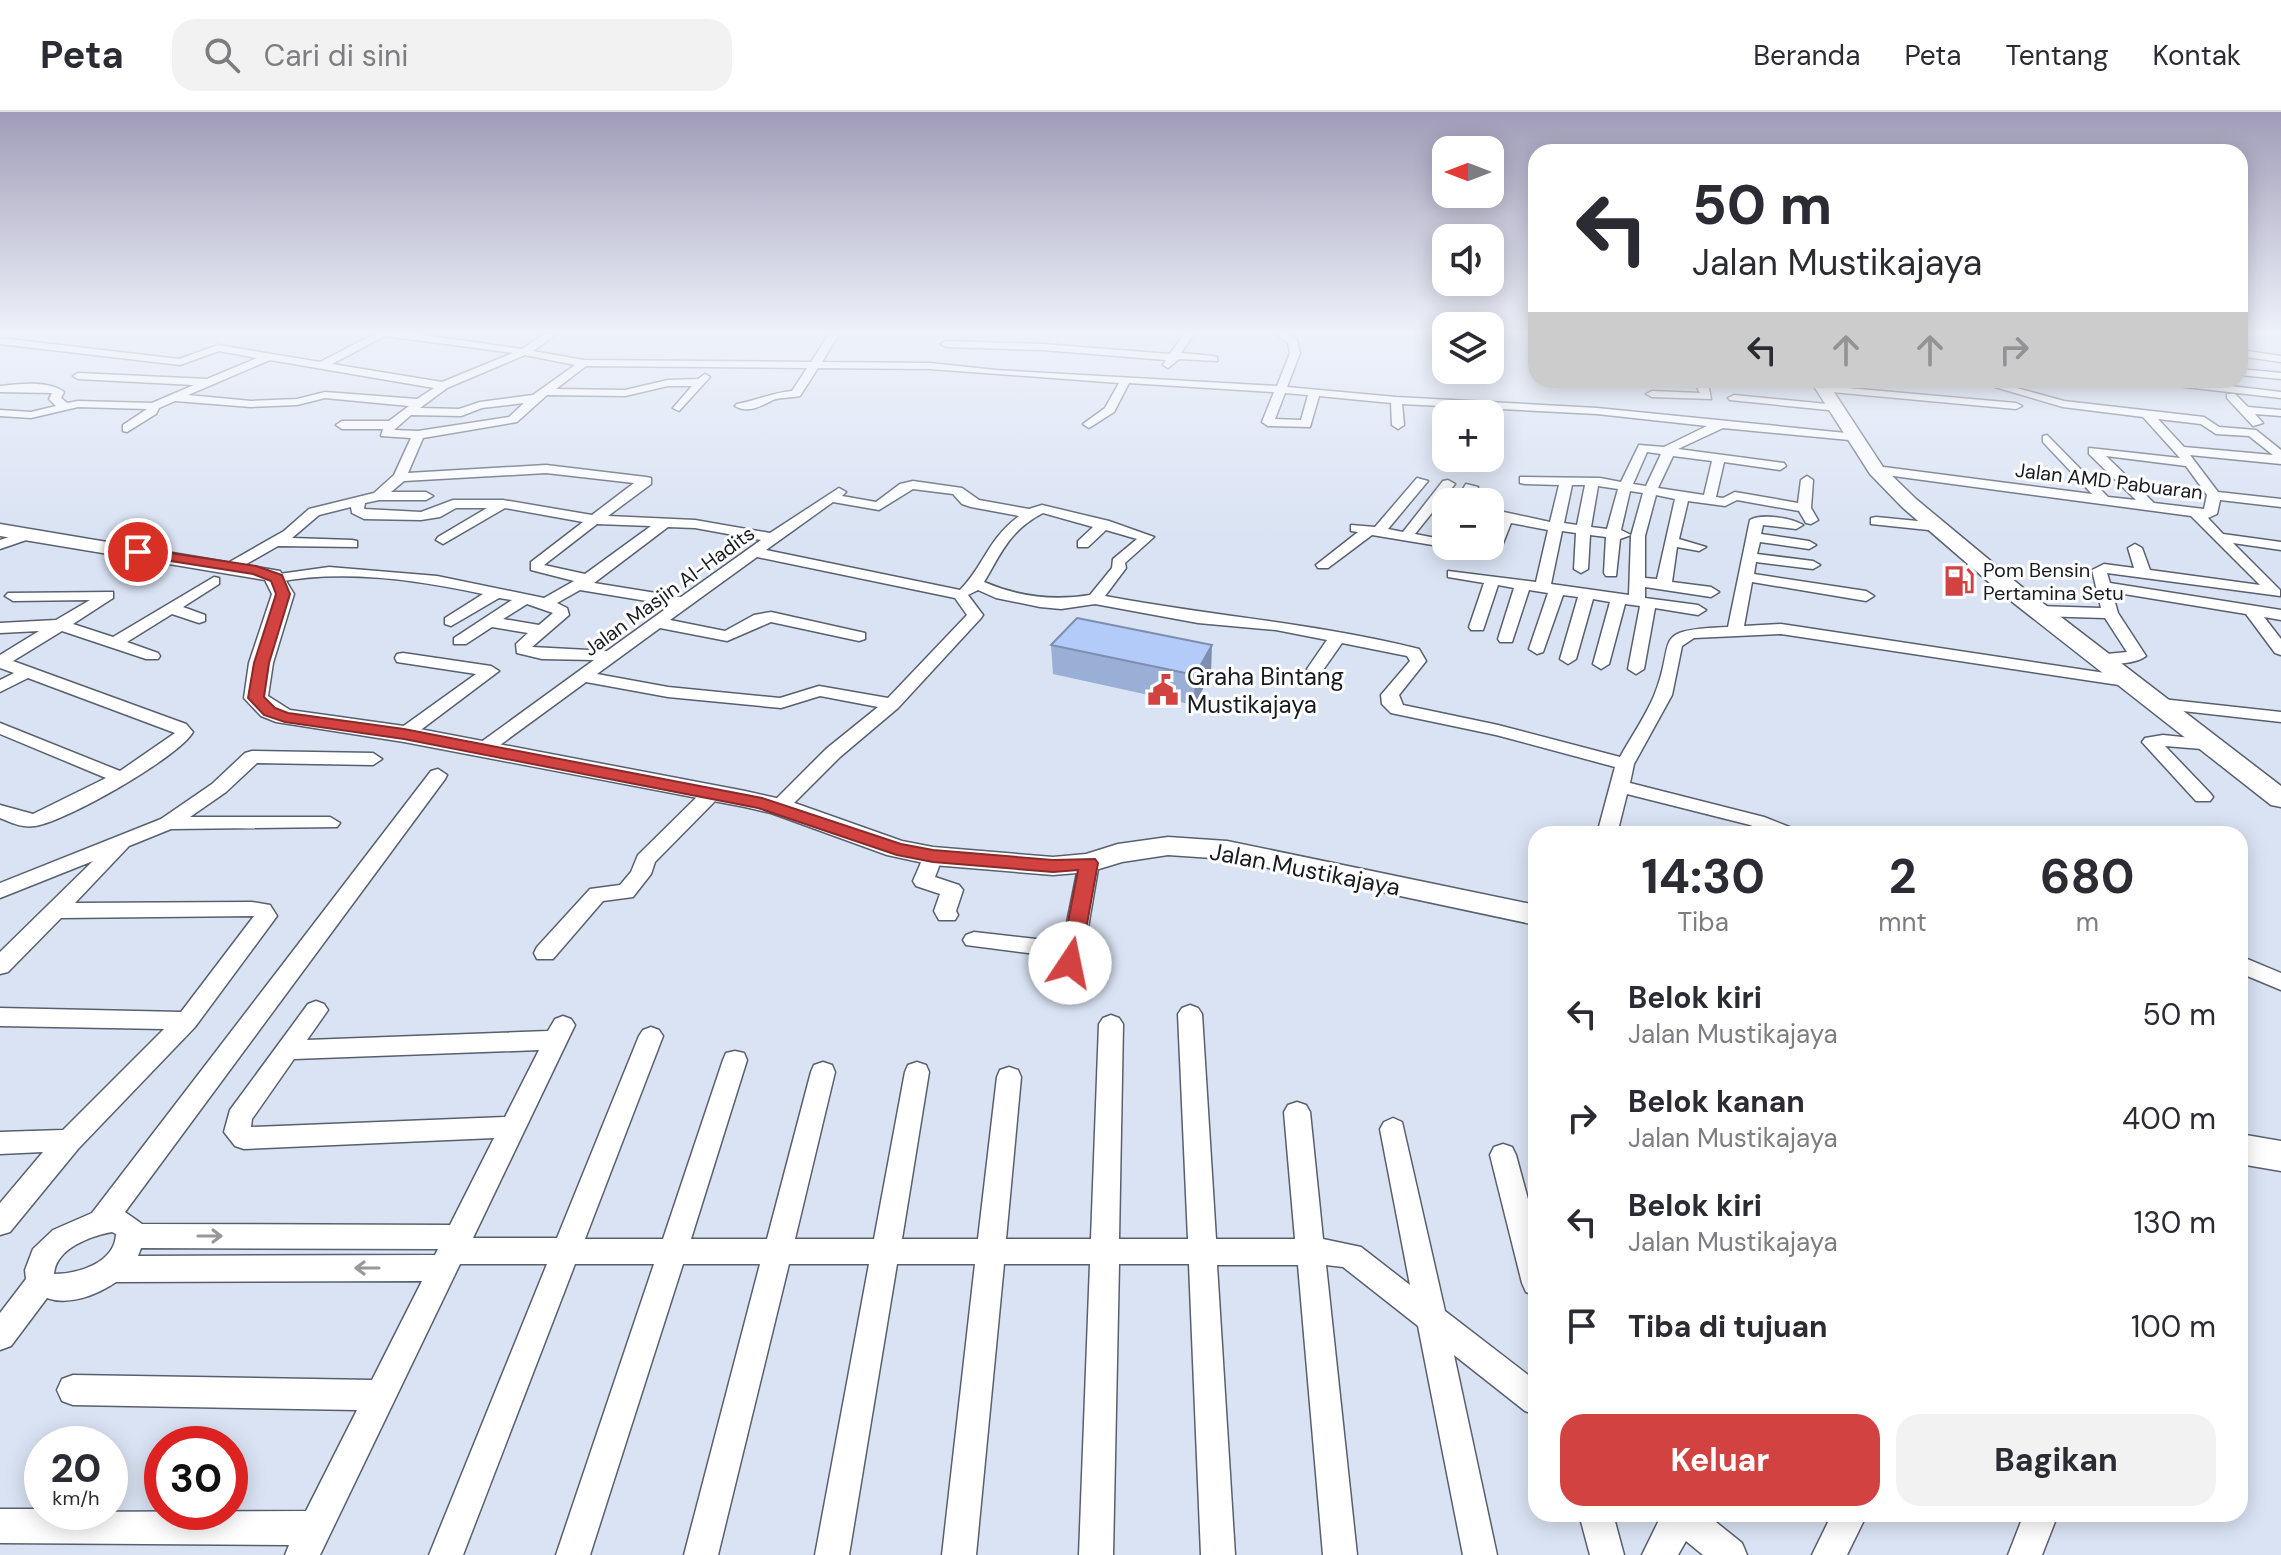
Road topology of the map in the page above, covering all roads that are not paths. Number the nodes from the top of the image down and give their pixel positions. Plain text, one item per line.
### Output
1 (59, 401) edge
2 (77, 401) edge
3 (167, 401) edge
4 (218, 401) edge
5 (300, 401) edge
6 (372, 401) edge
7 (422, 401) edge
8 (506, 401) edge
9 (532, 401) edge
10 (684, 401) edge
11 (765, 401) edge
12 (1114, 401) edge
13 (1275, 401) edge
14 (1312, 401) edge
15 (1396, 401) edge
16 (1420, 401) edge
17 (1652, 401) edge
18 (1766, 401) edge
19 (1834, 401) edge
20 (1936, 401) edge
21 (2053, 401) edge
22 (2231, 401) edge
23 (2237, 402) junction
24 (1782, 403) junction
25 (2197, 405) dead end
26 (68, 406) junction
27 (154, 406) junction
28 (741, 406) dead end
29 (2016, 406) dead end
30 (414, 407) junction
31 (679, 408) dead end
32 (1838, 408) junction
33 (0, 413) edge
34 (2281, 413) edge
35 (2148, 416) junction
36 (1660, 419) junction
37 (2204, 421) junction
38 (2257, 423) dead end
39 (1089, 424) dead end
40 (342, 425) dead end
41 (392, 425) junction
42 (1398, 425) dead end
43 (1719, 425) junction
44 (127, 428) dead end
45 (1790, 432) junction
46 (418, 435) junction
47 (1856, 438) junction
48 (2047, 439) dead end
49 (1669, 450) junction
50 (2180, 450) junction
51 (1719, 457) junction
52 (2281, 458) edge
53 (2189, 463) junction
54 (1876, 470) junction
55 (400, 477) junction
56 (1766, 479) junction
57 (1525, 480) dead end
58 (1807, 480) dead end
59 (1422, 481) dead end
60 (1566, 482) junction
61 (1592, 483) junction
62 (1448, 484) dead end
63 (1623, 485) junction
64 (1651, 489) junction
65 (2214, 495) junction
66 (379, 496) junction
67 (426, 496) dead end
68 (1682, 496) junction
69 (1709, 500) junction
70 (359, 502) junction
71 (2106, 502) junction
72 (2281, 503) edge
73 (503, 504) junction
74 (2151, 507) junction
75 (1032, 514) junction
76 (2197, 514) junction
77 (1506, 517) joint
78 (1804, 518) junction
79 (597, 520) junction
80 (1876, 521) dead end
81 (666, 522) junction
82 (1504, 522) edge
83 (1104, 524) junction
84 (1554, 526) junction
85 (1938, 527) junction
86 (0, 530) edge
87 (1368, 530) junction
88 (1583, 530) junction
89 (30, 534) junction
90 (1612, 534) junction
91 (1638, 536) junction
92 (1406, 537) junction
93 (1754, 537) junction
94 (773, 538) junction
95 (1432, 538) edge
96 (2218, 538) junction
97 (443, 540) dead end
98 (275, 542) junction
99 (1671, 542) junction
100 (352, 544) dead end
101 (1083, 544) dead end
102 (2238, 544) junction
103 (0, 545) edge
104 (1809, 545) dead end
105 (1699, 547) dead end
106 (2135, 548) dead end
107 (2281, 548) edge
108 (756, 552) junction
109 (1750, 557) junction
110 (1323, 565) dead end
111 (1813, 565) dead end
112 (1581, 569) dead end
113 (2143, 572) junction
114 (2273, 572) edge
115 (1611, 573) dead end
116 (222, 574) junction
117 (1453, 574) dead end
118 (1747, 577) junction
119 (277, 578) junction
120 (1493, 579) junction
121 (1638, 581) junction
122 (584, 582) junction
123 (1523, 584) junction
124 (1664, 584) junction
125 (978, 585) junction
126 (2103, 586) junction
127 (1550, 587) junction
128 (1711, 592) dead end
129 (496, 593) junction
130 (1587, 593) junction
131 (2279, 593) edge
132 (960, 595) junction
133 (13, 596) dead end
134 (1866, 596) dead end
135 (1619, 598) junction
136 (524, 599) junction
137 (1095, 599) junction
138 (1643, 602) junction
139 (546, 603) junction
140 (687, 603) junction
141 (170, 608) junction
142 (1698, 610) dead end
143 (2251, 610) junction
144 (2038, 611) junction
145 (2110, 613) junction
146 (2281, 615) edge
147 (199, 618) dead end
148 (451, 621) dead end
149 (489, 622) junction
150 (661, 623) junction
151 (61, 625) junction
152 (1477, 627) dead end
153 (0, 628) edge
154 (1735, 629) junction
155 (541, 630) junction
156 (1339, 635) junction
157 (859, 636) dead end
158 (1506, 639) dead end
159 (460, 641) dead end
160 (115, 643) junction
161 (1537, 649) dead end
162 (2281, 650) edge
163 (152, 656) dead end
164 (614, 656) junction
165 (403, 658) dead end
166 (1568, 659) dead end
167 (2103, 659) junction
168 (0, 662) edge
169 (1601, 664) dead end
170 (1315, 669) dead end
171 (1636, 669) dead end
172 (29, 671) junction
173 (586, 677) junction
174 (2132, 682) junction
175 (0, 687) edge
176 (892, 704) junction
177 (2162, 704) junction
178 (2281, 717) edge
179 (0, 728) edge
180 (404, 734) junction
181 (2214, 745) junction
182 (483, 749) junction
183 (373, 759) dead end
184 (1625, 764) junction
185 (438, 775) dead end
186 (122, 778) junction
187 (1617, 786) junction
188 (712, 793) junction
189 (2203, 797) dead end
190 (2281, 799) edge
191 (779, 807) junction
192 (0, 811) edge
193 (168, 823) junction
194 (330, 823) dead end
195 (1609, 826) edge
196 (1770, 826) edge
197 (126, 840) junction
198 (933, 856) junction
199 (1089, 863) junction
200 (0, 891) edge
201 (55, 911) junction
202 (1528, 913) edge
203 (947, 915) dead end
204 (974, 940) dead end
205 (545, 953) dead end
206 (0, 966) edge
207 (2248, 968) edge
208 (2281, 982) edge
209 (316, 1010) dead end
210 (1190, 1014) dead end
211 (0, 1017) edge
212 (187, 1021) junction
213 (1111, 1024) dead end
214 (651, 1036) dead end
215 (289, 1050) junction
216 (735, 1060) dead end
217 (823, 1072) dead end
218 (917, 1072) dead end
219 (1009, 1077) dead end
220 (1297, 1112) dead end
221 (513, 1127) junction
222 (1393, 1129) dead end
223 (69, 1141) junction
224 (0, 1143) edge
225 (2248, 1150) edge
226 (1503, 1155) dead end
227 (2281, 1156) edge
228 (102, 1221) junction
229 (0, 1223) edge
230 (132, 1236) junction
231 (1202, 1250) junction
232 (1311, 1250) junction
233 (567, 1251) junction
234 (672, 1251) junction
235 (778, 1251) junction
236 (886, 1251) junction
237 (991, 1251) junction
238 (1106, 1251) junction
239 (453, 1252) junction
240 (1528, 1252) edge
241 (110, 1269) junction
242 (41, 1283) junction
243 (1432, 1319) junction
244 (0, 1336) edge
245 (73, 1390) dead end
246 (1528, 1394) edge
247 (380, 1395) junction
248 (1598, 1522) edge
249 (1677, 1522) edge
250 (1690, 1522) edge
251 (1846, 1522) edge
252 (2038, 1522) edge
253 (0, 1526) edge
254 (309, 1542) edge
255 (446, 1555) edge
256 (573, 1555) edge
257 (701, 1555) edge
258 (832, 1555) edge
259 (959, 1555) edge
260 (1096, 1555) edge
261 (1218, 1555) edge
262 (1340, 1555) edge
263 (1480, 1555) edge
264 (1607, 1555) edge
265 (1659, 1555) edge
266 (1730, 1555) edge
267 (1829, 1555) edge
268 (2025, 1555) edge

1 - 26 street
2 - 26 street
3 - 27 street
4 - 5 street
6 - 30 street
7 - 30 street
8 - 30 street
9 - 46 street
10 - 31 street
11 - 28 street
12 - 39 street
13 - 14 street
15 - 42 street
16 - 36 street
17 - 36 street
18 - 24 street
19 - 32 main road
20 - 29 street
21 - 35 street
22 - 23 street
23 - 34 street
23 - 38 street
24 - 32 street
24 - 45 street
25 - 37 street
26 - 27 street
26 - 33 street
27 - 44 street
30 - 41 street
32 - 47 main road
35 - 37 street
35 - 50 street
36 - 43 street
37 - 52 street
40 - 41 street
41 - 46 street
43 - 45 street
43 - 49 street
45 - 47 street
46 - 55 street
47 - 54 main road
48 - 71 street
49 - 51 street
49 - 63 street
49 - 64 street
50 - 52 street, Jalan AMD Pabuaran
50 - 53 street, Jalan AMD Pabuaran
51 - 56 street
51 - 69 street
53 - 65 street, Jalan AMD Pabuaran
53 - 74 street
54 - 71 street, Jalan AMD Pabuaran
54 - 85 main road
55 - 66 street
55 - 79 street
56 - 69 street
56 - 78 street
57 - 60 street
58 - 78 street
59 - 87 street
60 - 61 street
60 - 84 street
61 - 63 street
61 - 88 street
62 - 92 street
63 - 64 street
63 - 90 street
64 - 68 street
64 - 91 street
65 - 72 street
65 - 76 street, Jalan AMD Pabuaran
66 - 67 street
66 - 70 street
68 - 69 street
68 - 99 street
70 - 73 street, Jalan Masjin Al-Hadits
70 - 98 street
71 - 74 street, Jalan AMD Pabuaran
73 - 79 street, Jalan Masjin Al-Hadits
73 - 97 street
74 - 76 street, Jalan AMD Pabuaran
75 - 83 street
75 - 94 street
75 - 125 street
76 - 96 street
77 - 82 street
77 - 84 street
78 - 93 street
79 - 81 street, Jalan Masjin Al-Hadits
79 - 122 street
80 - 85 street
81 - 94 street, Jalan Masjin Al-Hadits
81 - 122 street
83 - 101 street
83 - 137 street
84 - 88 street
84 - 127 street
85 - 144 main road
86 - 89 main road
87 - 92 street
87 - 110 street
88 - 90 street
88 - 112 street
89 - 103 street
89 - 116 main road
90 - 91 street
90 - 115 street
91 - 121 street
92 - 95 street
93 - 104 street
93 - 109 street
94 - 108 street, Jalan Masjin Al-Hadits
96 - 102 street
96 - 107 street
96 - 131 street
98 - 100 street
98 - 116 street
99 - 105 street
99 - 124 street
102 - 107 street
102 - 114 street
106 - 113 street
108 - 132 street
108 - 140 street, Jalan Masjin Al-Hadits
109 - 111 street
109 - 118 street
113 - 126 street
113 - 131 street
114 - 131 street
116 - 119 main road
116 - 141 street
117 - 120 street
118 - 134 street
118 - 154 street
119 - 129 street
119 - 180 main road, Jalan Mustikajaya
120 - 123 street
120 - 152 street
121 - 124 street
121 - 138 street
122 - 139 street
122 - 140 street
123 - 127 street
123 - 158 street
124 - 128 street
125 - 132 street
125 - 137 street
126 - 143 street
126 - 145 street
127 - 130 street
127 - 161 street
129 - 136 street
129 - 148 street
130 - 135 street
130 - 166 street
132 - 176 street
133 - 151 street
135 - 138 street
135 - 169 street
136 - 139 street
136 - 149 street
137 - 156 street
138 - 142 street
138 - 171 street
139 - 155 street
140 - 150 street, Jalan Masjin Al-Hadits
141 - 147 street
141 - 160 street
143 - 146 street
143 - 162 street
144 - 145 street
144 - 167 main road
145 - 167 street
149 - 155 street
149 - 159 street
150 - 157 street
150 - 164 street, Jalan Masjin Al-Hadits
151 - 153 street
151 - 160 street
151 - 168 street
154 - 174 street
154 - 184 street
155 - 164 street
156 - 170 street
156 - 184 street
160 - 163 street
164 - 173 street, Jalan Masjin Al-Hadits
165 - 180 street
167 - 174 main road
168 - 172 street
172 - 175 street
172 - 186 street
173 - 176 street
173 - 182 street, Jalan Masjin Al-Hadits
174 - 177 main road
176 - 191 street
177 - 178 street
177 - 181 main road
179 - 186 street
180 - 182 main road, Jalan Mustikajaya
181 - 189 street
181 - 190 main road
182 - 188 main road, Jalan Mustikajaya
183 - 193 street
184 - 187 street
185 - 228 street
186 - 192 street
187 - 195 street
187 - 196 street
188 - 191 main road, Jalan Mustikajaya
188 - 205 street
191 - 198 main road, Jalan Mustikajaya
193 - 194 street
193 - 197 street
197 - 200 street
197 - 201 street
198 - 199 main road, Jalan Mustikajaya
198 - 203 street
199 - 202 main road, Jalan Mustikajaya
199 - 204 street
201 - 206 street
201 - 212 street
207 - 208 street
209 - 215 street
210 - 231 street
211 - 212 street
212 - 223 street
213 - 238 street
214 - 233 street
215 - 221 street
215 - 221 street
216 - 234 street
217 - 235 street
218 - 236 street
219 - 237 street
220 - 232 street
221 - 239 street
222 - 243 street
223 - 224 street
223 - 229 street
225 - 227 main road
226 - 240 street
228 - 230 street
228 - 242 street
230 -> 239 street
230 - 241 street
231 - 232 street
231 - 238 street
231 - 261 street
232 - 243 street
232 - 262 street
233 - 234 street
233 - 239 street
233 - 255 street
234 - 235 street
234 - 256 street
235 - 236 street
235 - 257 street
236 - 237 street
236 - 258 street
237 - 238 street
237 - 259 street
238 - 260 street
239 -> 241 street
239 - 247 street
241 - 242 street
242 - 244 street
243 - 246 street
243 - 263 street
245 - 247 street
247 - 254 street
248 - 264 street
249 - 265 street
250 - 266 street
251 - 267 street
252 - 268 street
253 - 254 street

